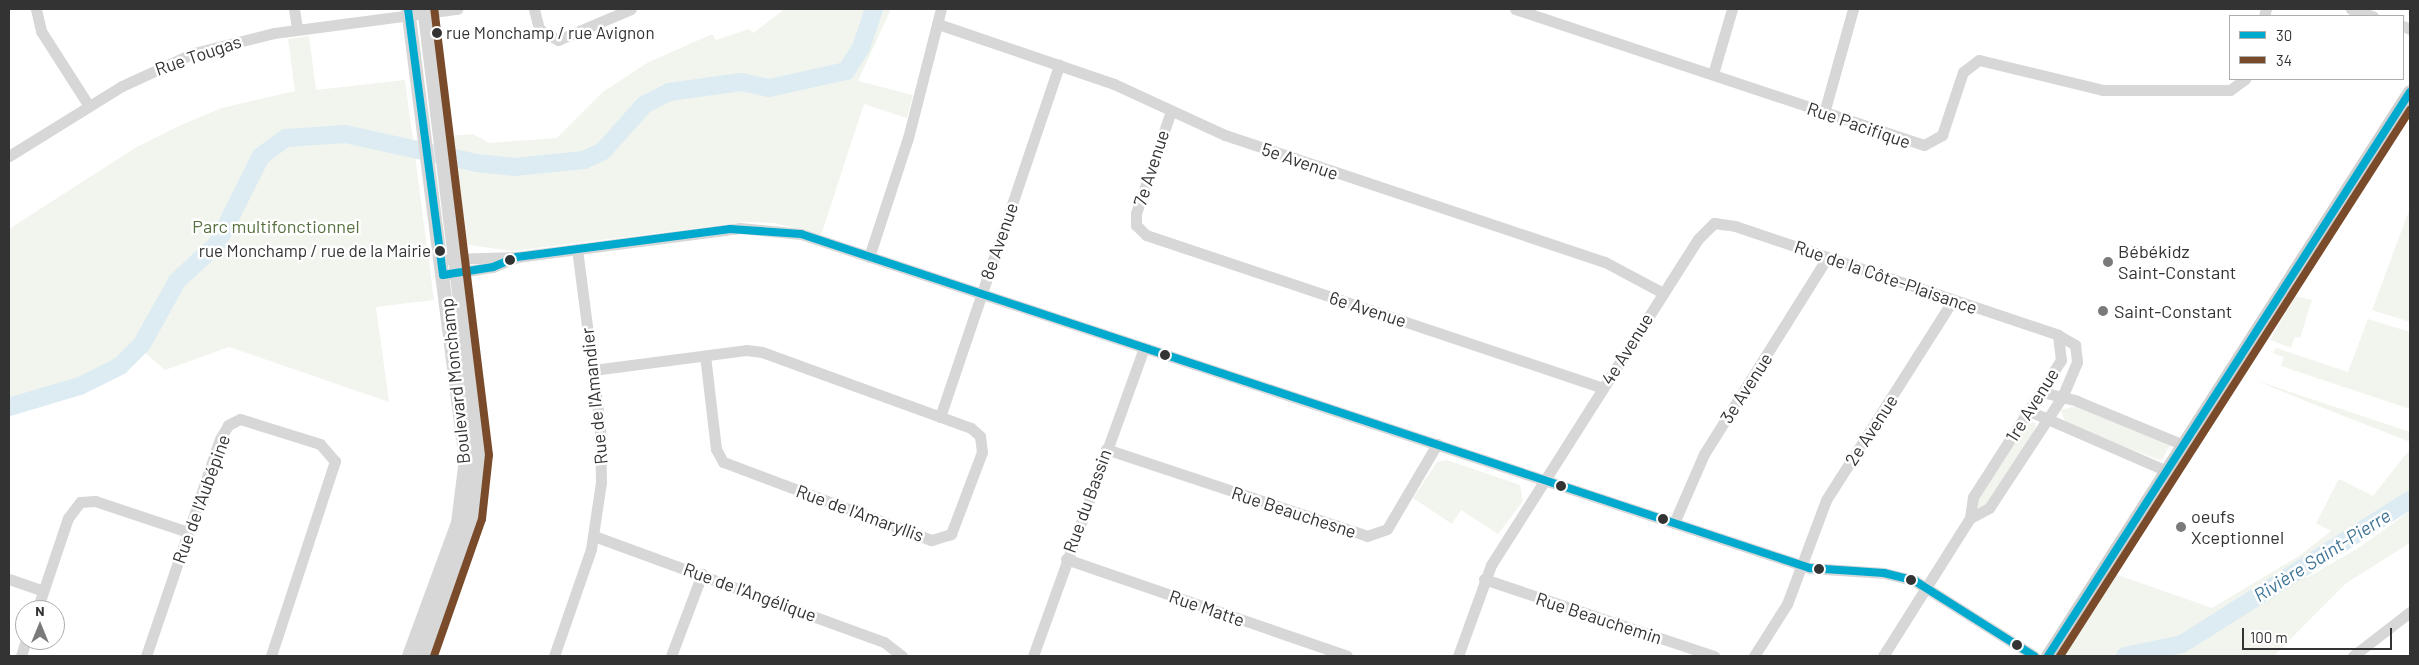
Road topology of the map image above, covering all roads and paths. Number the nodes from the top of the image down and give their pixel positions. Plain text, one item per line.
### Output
1 (36, 9) edge
2 (294, 9) edge
3 (457, 9) edge
4 (534, 9) edge
5 (631, 9) edge
6 (941, 9) edge
7 (1515, 9) edge
8 (1732, 9) edge
9 (1853, 9) edge
10 (2351, 9) edge
11 (424, 11) edge
12 (409, 12) edge
13 (2370, 15) edge
14 (938, 24) junction
15 (297, 29) junction
16 (1059, 66) junction
17 (1713, 74) junction
18 (2244, 80) edge
19 (2410, 92) edge
20 (89, 106) junction
21 (1171, 111) junction
22 (1824, 113) junction
23 (9, 156) edge
24 (1714, 223) joint
25 (1136, 226) joint
26 (577, 249) junction
27 (517, 257) junction
28 (869, 257) junction
29 (456, 258) junction
30 (1827, 258) junction
31 (441, 260) junction
32 (458, 273) junction
33 (443, 275) junction
34 (1663, 293) junction
35 (982, 294) junction
36 (1953, 300) junction
37 (2058, 335) junction
38 (1144, 348) junction
39 (705, 356) junction
40 (593, 370) junction
41 (1602, 388) junction
42 (2042, 392) junction
43 (2062, 397) junction
44 (2030, 411) junction
45 (940, 417) junction
46 (2046, 420) junction
47 (1437, 444) junction
48 (2186, 446) junction
49 (1106, 449) junction
50 (2168, 472) junction
51 (1545, 480) junction
52 (1970, 518) junction
53 (1674, 523) junction
54 (188, 532) junction
55 (594, 536) junction
56 (1066, 559) junction
57 (1801, 565) junction
58 (702, 574) junction
59 (9, 579) edge
60 (1484, 579) junction
61 (1927, 587) junction
62 (43, 591) junction
63 (40, 600) edge
64 (2410, 612) edge
65 (146, 656) edge
66 (271, 656) edge
67 (409, 656) edge
68 (423, 656) edge
69 (554, 656) edge
70 (671, 656) edge
71 (902, 656) edge
72 (1033, 656) edge
73 (1347, 656) edge
74 (1458, 656) edge
75 (1714, 656) edge
76 (1754, 656) edge
77 (1883, 656) edge
78 (2034, 656) edge
79 (2048, 656) edge
80 (2353, 656) edge

1 - 20 street
2 - 15 street
3 - 11 street, Rue Tougas
4 - 5 street
6 - 14 street
7 - 17 street, Rue Pacifique
8 - 17 street
9 - 22 street
10 - 13 street
11 - 12 street, Rue Tougas
11 - 29 street, Boulevard Monchamp
12 - 15 street, Rue Tougas
12 - 31 street, Boulevard Monchamp
14 - 16 street, 5e Avenue
14 - 28 street
15 - 20 street, Rue Tougas
16 - 21 street, 5e Avenue
16 - 35 street, 8e Avenue
17 - 22 street, Rue Pacifique
18 - 22 street, Rue Pacifique
19 - 48 main road
20 - 23 street, Rue Tougas
21 - 25 street, 7e Avenue
21 - 34 street, 5e Avenue
24 - 30 street, Rue de la Côte-Plaisance
24 - 34 street, 4e Avenue
25 - 41 street, 6e Avenue
26 - 27 street
26 - 28 street
26 - 40 street, Rue de l'Amandier
27 - 29 street
27 - 32 street
28 - 35 street
29 - 31 street
29 - 32 street, Boulevard Monchamp
30 - 36 street, Rue de la Côte-Plaisance
30 - 53 street, 3e Avenue
31 - 33 street, Boulevard Monchamp
32 - 33 street
32 - 68 street, Boulevard Monchamp
33 - 67 street, Boulevard Monchamp
34 - 41 street, 4e Avenue
35 - 38 street
35 - 45 street, 8e Avenue
36 - 37 street, Rue de la Côte-Plaisance
36 - 57 street, 2e Avenue
37 - 42 street, 1re Avenue
37 - 43 street, 1re Avenue
38 - 47 street
38 - 49 street, Rue du Bassin
39 - 40 street, Rue de l'Amaryllis
39 - 45 street, Rue de l'Amaryllis
39 - 45 street, Rue de l'Amaryllis
40 - 55 street, Rue de l'Amandier
41 - 51 street, 4e Avenue
42 - 43 street
42 - 44 street, 1re Avenue
43 - 46 street, 1re Avenue
43 - 48 street
44 - 46 street
44 - 52 street, 1re Avenue
46 - 50 street
46 - 52 street, 1re Avenue
47 - 49 street, Rue Beauchesne
47 - 51 street
48 - 50 main road
49 - 56 street, Rue du Bassin
50 - 79 main road
51 - 53 street
51 - 60 street, 4e Avenue
52 - 61 street, 1re Avenue
53 - 57 street
54 - 62 street
54 - 65 street, Rue de l'Aubépine
54 - 66 street, Rue de l'Aubépine
55 - 58 street, Rue de l'Angélique
55 - 69 street, Rue de l'Amandier
56 - 72 street, Rue du Bassin
56 - 73 street, Rue Matte
57 - 61 street
57 - 76 street
58 - 70 street
58 - 71 street, Rue de l'Angélique
59 - 62 street
60 - 74 street, 4e Avenue
60 - 75 street, Rue Beauchemin
61 - 77 street, 1re Avenue
61 - 78 street
62 - 63 street
64 - 80 street

